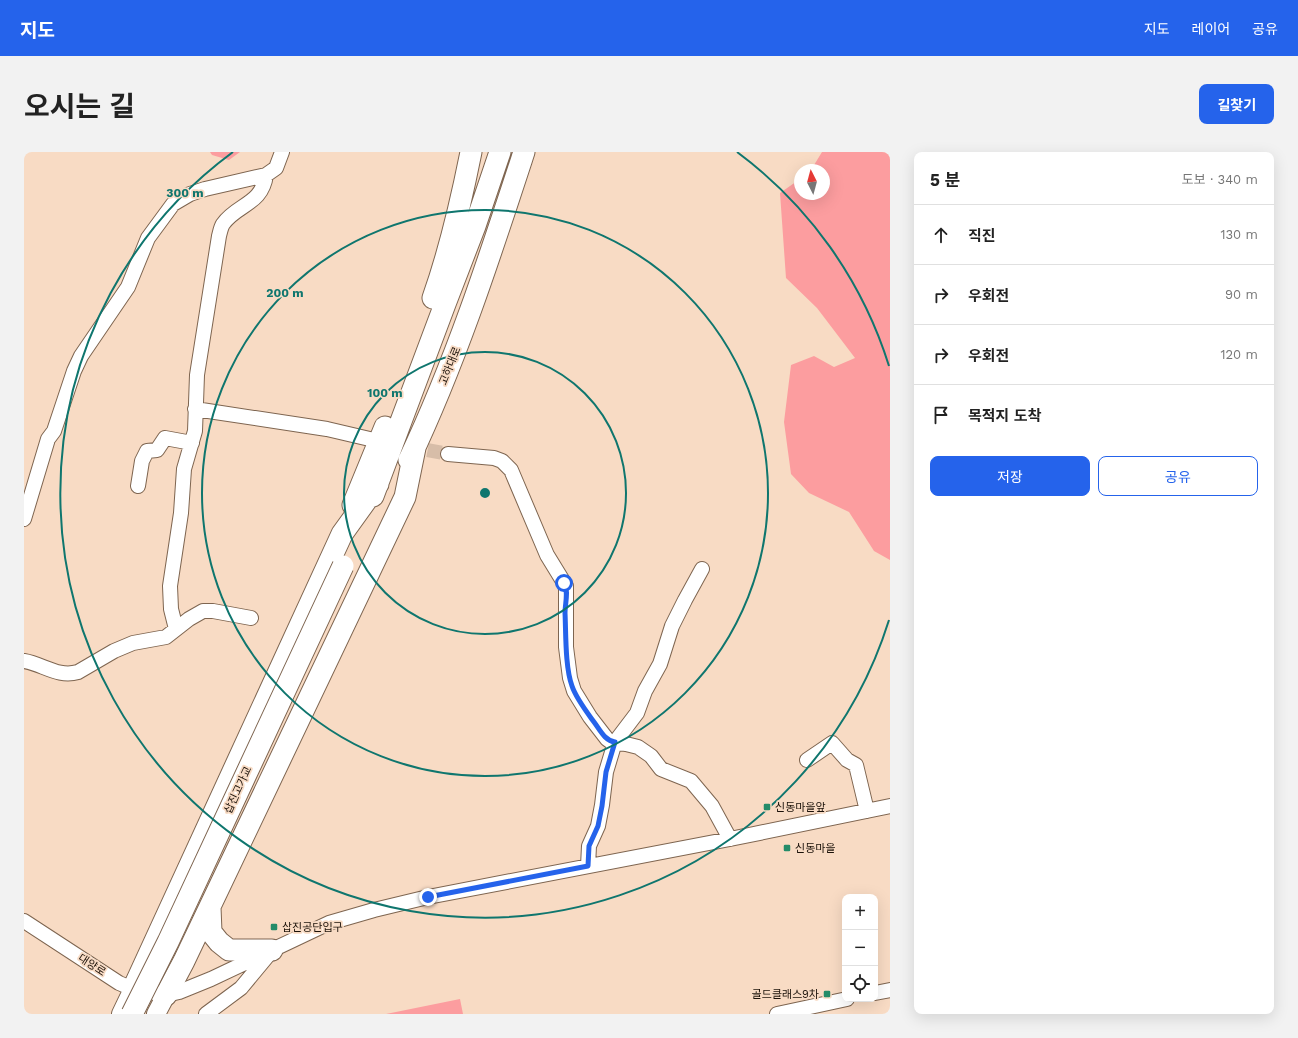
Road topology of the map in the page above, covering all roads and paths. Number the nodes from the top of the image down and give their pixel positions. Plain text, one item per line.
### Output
1 (282, 152) edge
2 (471, 152) edge
3 (500, 152) edge
4 (524, 152) edge
5 (266, 175) junction
6 (195, 409) junction
7 (374, 440) dead end
8 (192, 443) junction
9 (415, 448) junction
10 (448, 454) tunnel mouth
11 (378, 484) junction
12 (138, 486) dead end
13 (24, 519) edge
14 (342, 534) junction
15 (350, 569) junction
16 (702, 569) dead end
17 (251, 618) dead end
18 (176, 629) junction
19 (24, 661) edge
20 (615, 742) junction
21 (807, 760) dead end
22 (890, 806) edge
23 (867, 811) junction
24 (730, 839) junction
25 (588, 866) junction
26 (210, 905) junction
27 (24, 921) edge
28 (272, 950) junction
29 (133, 989) junction
30 (890, 990) edge
31 (878, 992) edge
32 (166, 995) junction
33 (842, 1000) edge
34 (120, 1014) edge
35 (132, 1014) edge
36 (145, 1014) edge
37 (156, 1014) edge
38 (206, 1014) edge
39 (777, 1014) edge

1 - 5 street
2 - 14 highway
3 - 11 highway
4 - 9 highway, 고하대로
5 - 6 street
5 - 13 street
6 - 7 street
6 - 8 street
8 - 12 street
8 - 18 street
9 - 15 highway, 고하대로
9 - 26 highway
10 - 20 street
11 - 14 highway
11 - 15 highway
14 - 29 highway
15 - 35 highway, 삽진고가교, bridge
15 - 36 highway, 삽진고가교
16 - 20 street
17 - 18 street
18 - 19 street
20 - 24 street
20 - 25 street
21 - 23 street
22 - 23 street
23 - 24 street
24 - 25 street
25 - 28 street
26 - 28 highway
26 - 32 highway
27 - 29 street, 대양로
28 - 32 street
28 - 38 street
29 - 32 street, 대양로
29 - 34 main road
30 - 31 street
32 - 37 main road
33 - 39 street

